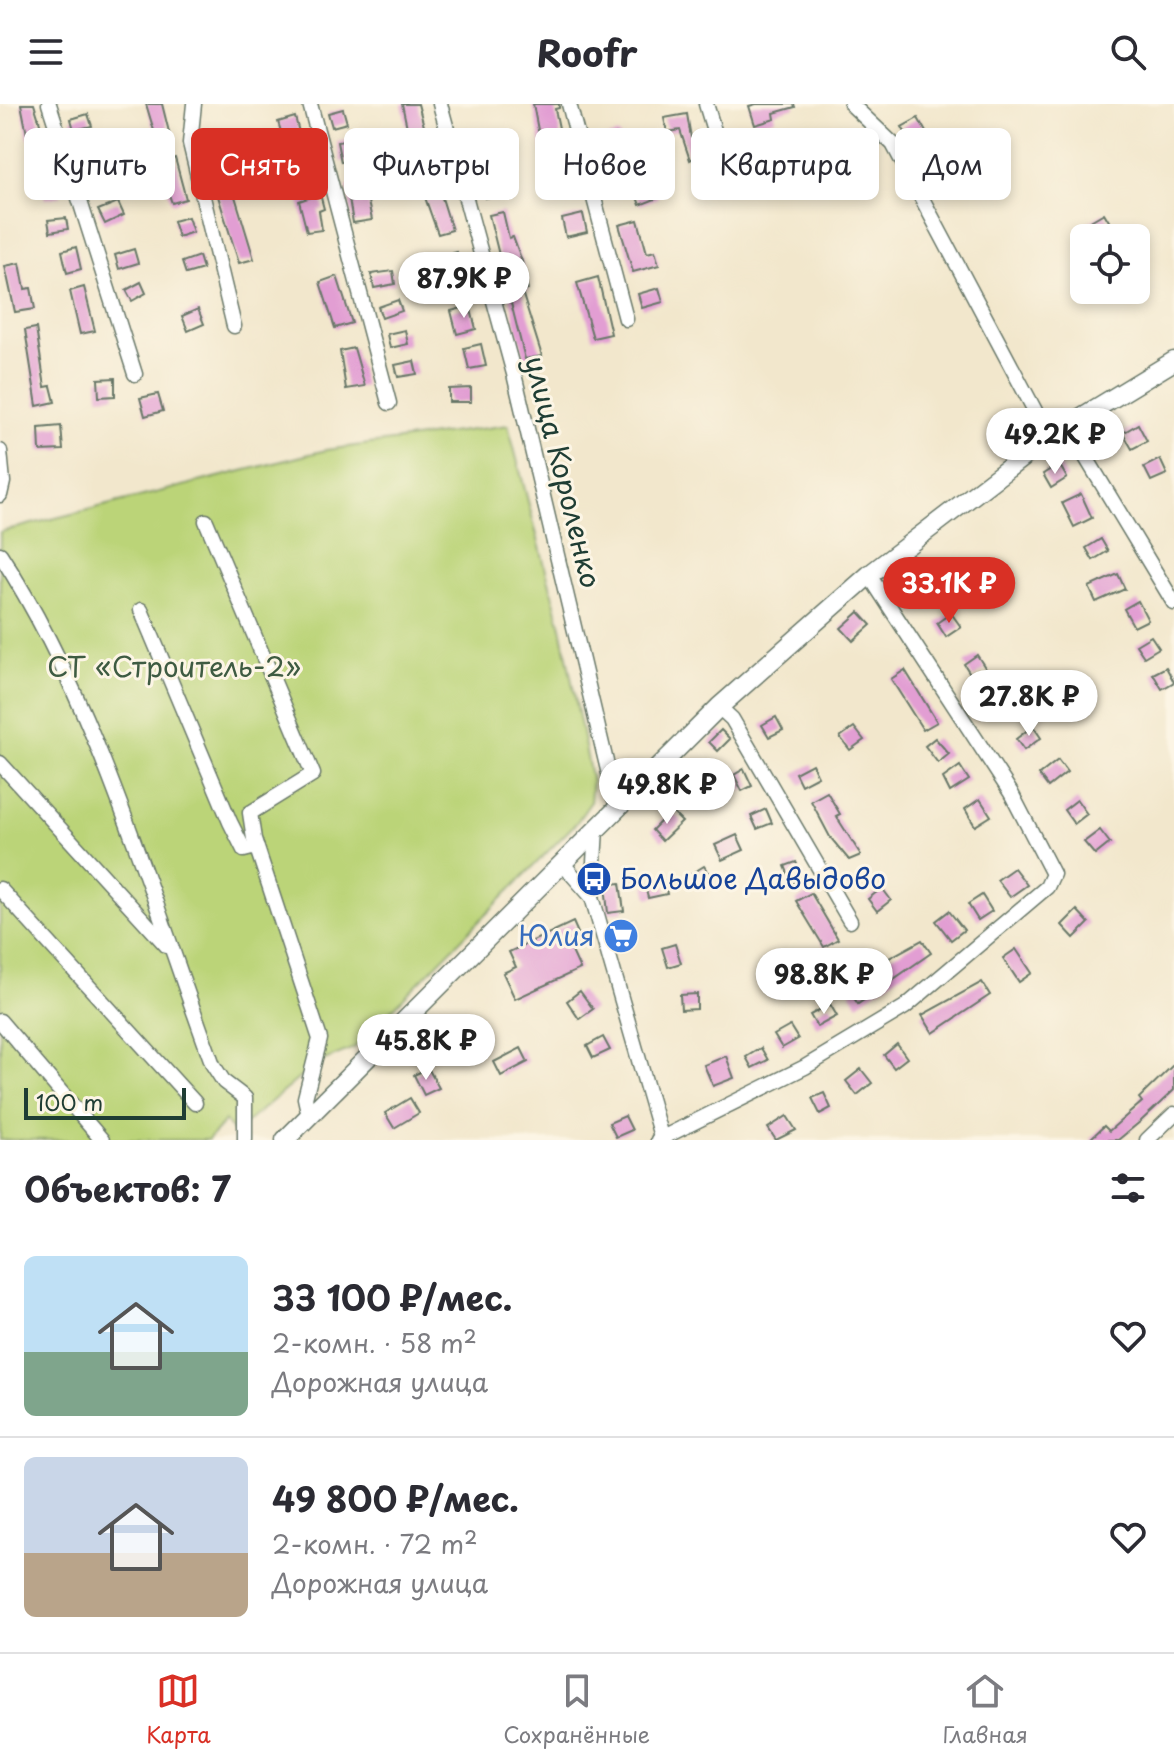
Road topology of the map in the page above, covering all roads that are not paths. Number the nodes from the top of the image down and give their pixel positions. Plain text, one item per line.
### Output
1 (49, 104) edge
2 (194, 104) edge
3 (310, 104) edge
4 (440, 104) edge
5 (569, 104) edge
6 (706, 104) edge
7 (851, 104) edge
8 (713, 128) edge
9 (626, 319) dead end
10 (234, 326) dead end
11 (1174, 361) edge
12 (135, 374) dead end
13 (389, 403) dead end
14 (1042, 424) dead end
15 (1067, 426) junction
16 (0, 451) edge
17 (0, 495) edge
18 (206, 521) dead end
19 (0, 554) edge
20 (869, 575) junction
21 (1174, 603) edge
22 (141, 610) dead end
23 (726, 713) junction
24 (0, 763) edge
25 (617, 808) junction
26 (596, 828) junction
27 (256, 847) junction
28 (562, 863) junction
29 (0, 889) edge
30 (592, 897) junction
31 (850, 921) dead end
32 (172, 951) junction
33 (0, 1021) edge
34 (195, 1103) dead end
35 (1174, 1114) edge
36 (309, 1116) junction
37 (661, 1139) edge
38 (102, 1140) edge
39 (245, 1140) edge
40 (285, 1140) edge
41 (1147, 1140) edge

1 - 12 street
2 - 10 street
3 - 13 street
4 - 25 street, улица Короленко
5 - 9 street
6 - 8 street
7 - 14 street
11 - 15 main road
15 - 20 main road
15 - 21 street
16 - 17 street
18 - 27 street
19 - 32 street
20 - 23 main road
20 - 37 street
22 - 27 street
23 - 25 main road
23 - 31 street
24 - 32 street
25 - 26 main road
26 - 28 main road
26 - 30 street
27 - 36 street
28 - 30 street
28 - 36 main road
29 - 34 street
30 - 37 street
32 - 39 street
33 - 38 street
35 - 41 street
36 - 40 main road

